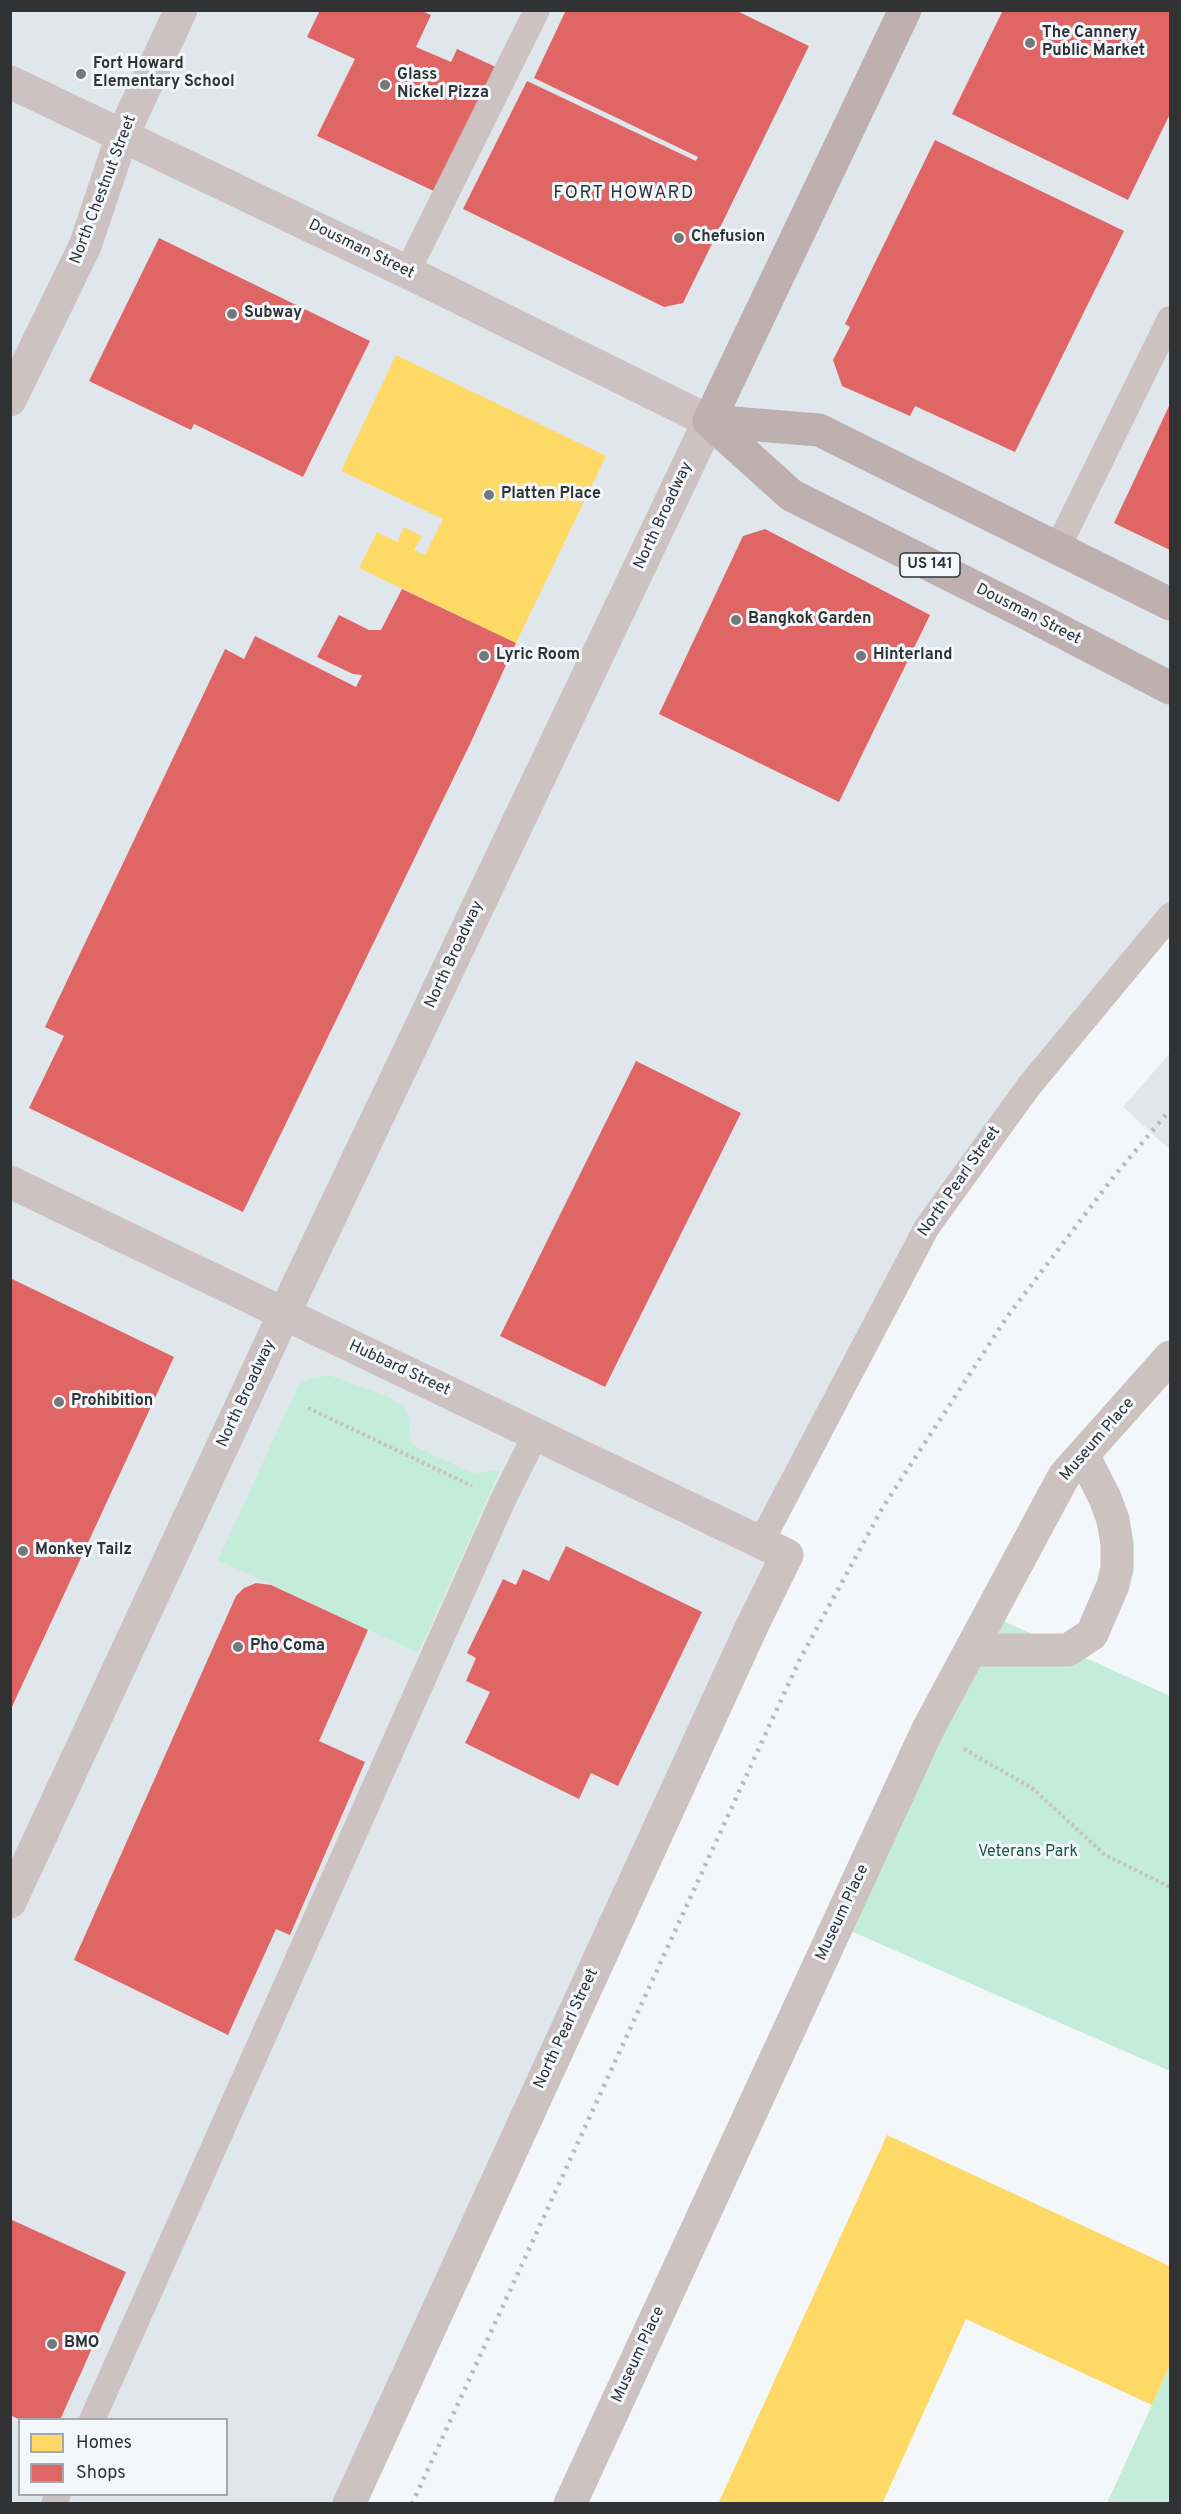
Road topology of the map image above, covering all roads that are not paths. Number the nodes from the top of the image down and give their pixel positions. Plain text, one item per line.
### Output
1 (181, 10) edge
2 (537, 10) edge
3 (905, 10) edge
4 (10, 82) edge
5 (122, 136) junction
6 (407, 272) junction
7 (1170, 319) edge
8 (10, 400) edge
9 (709, 421) junction
10 (1059, 548) junction
11 (1170, 604) edge
12 (1170, 688) edge
13 (1170, 916) edge
14 (10, 1182) edge
15 (284, 1314) junction
16 (1170, 1357) edge
17 (536, 1434) junction
18 (1083, 1455) junction
19 (774, 1549) junction
20 (971, 1650) junction
21 (10, 1902) edge
22 (93, 2418) edge
23 (349, 2504) edge
24 (570, 2504) edge

1 - 5 street, North Chestnut Street
2 - 6 lane
3 - 9 main road, North Broadway
4 - 5 street, Dousman Street
5 - 6 street, Dousman Street
5 - 8 street, North Chestnut Street
6 - 9 street, Dousman Street
7 - 10 lane
9 - 10 main road, Dousman Street
9 - 12 main road, Dousman Street / US 141
9 - 15 street, North Broadway
10 - 11 main road, Dousman Street
13 - 19 lane, North Pearl Street
14 - 15 street, Hubbard Street
15 - 17 street, Hubbard Street
15 - 21 street, North Broadway
16 - 18 street, Museum Place
17 - 19 street, Hubbard Street
17 - 22 lane
18 - 20 street, Museum Place
18 - 20 street
19 - 23 street, North Pearl Street
20 - 24 street, Museum Place

